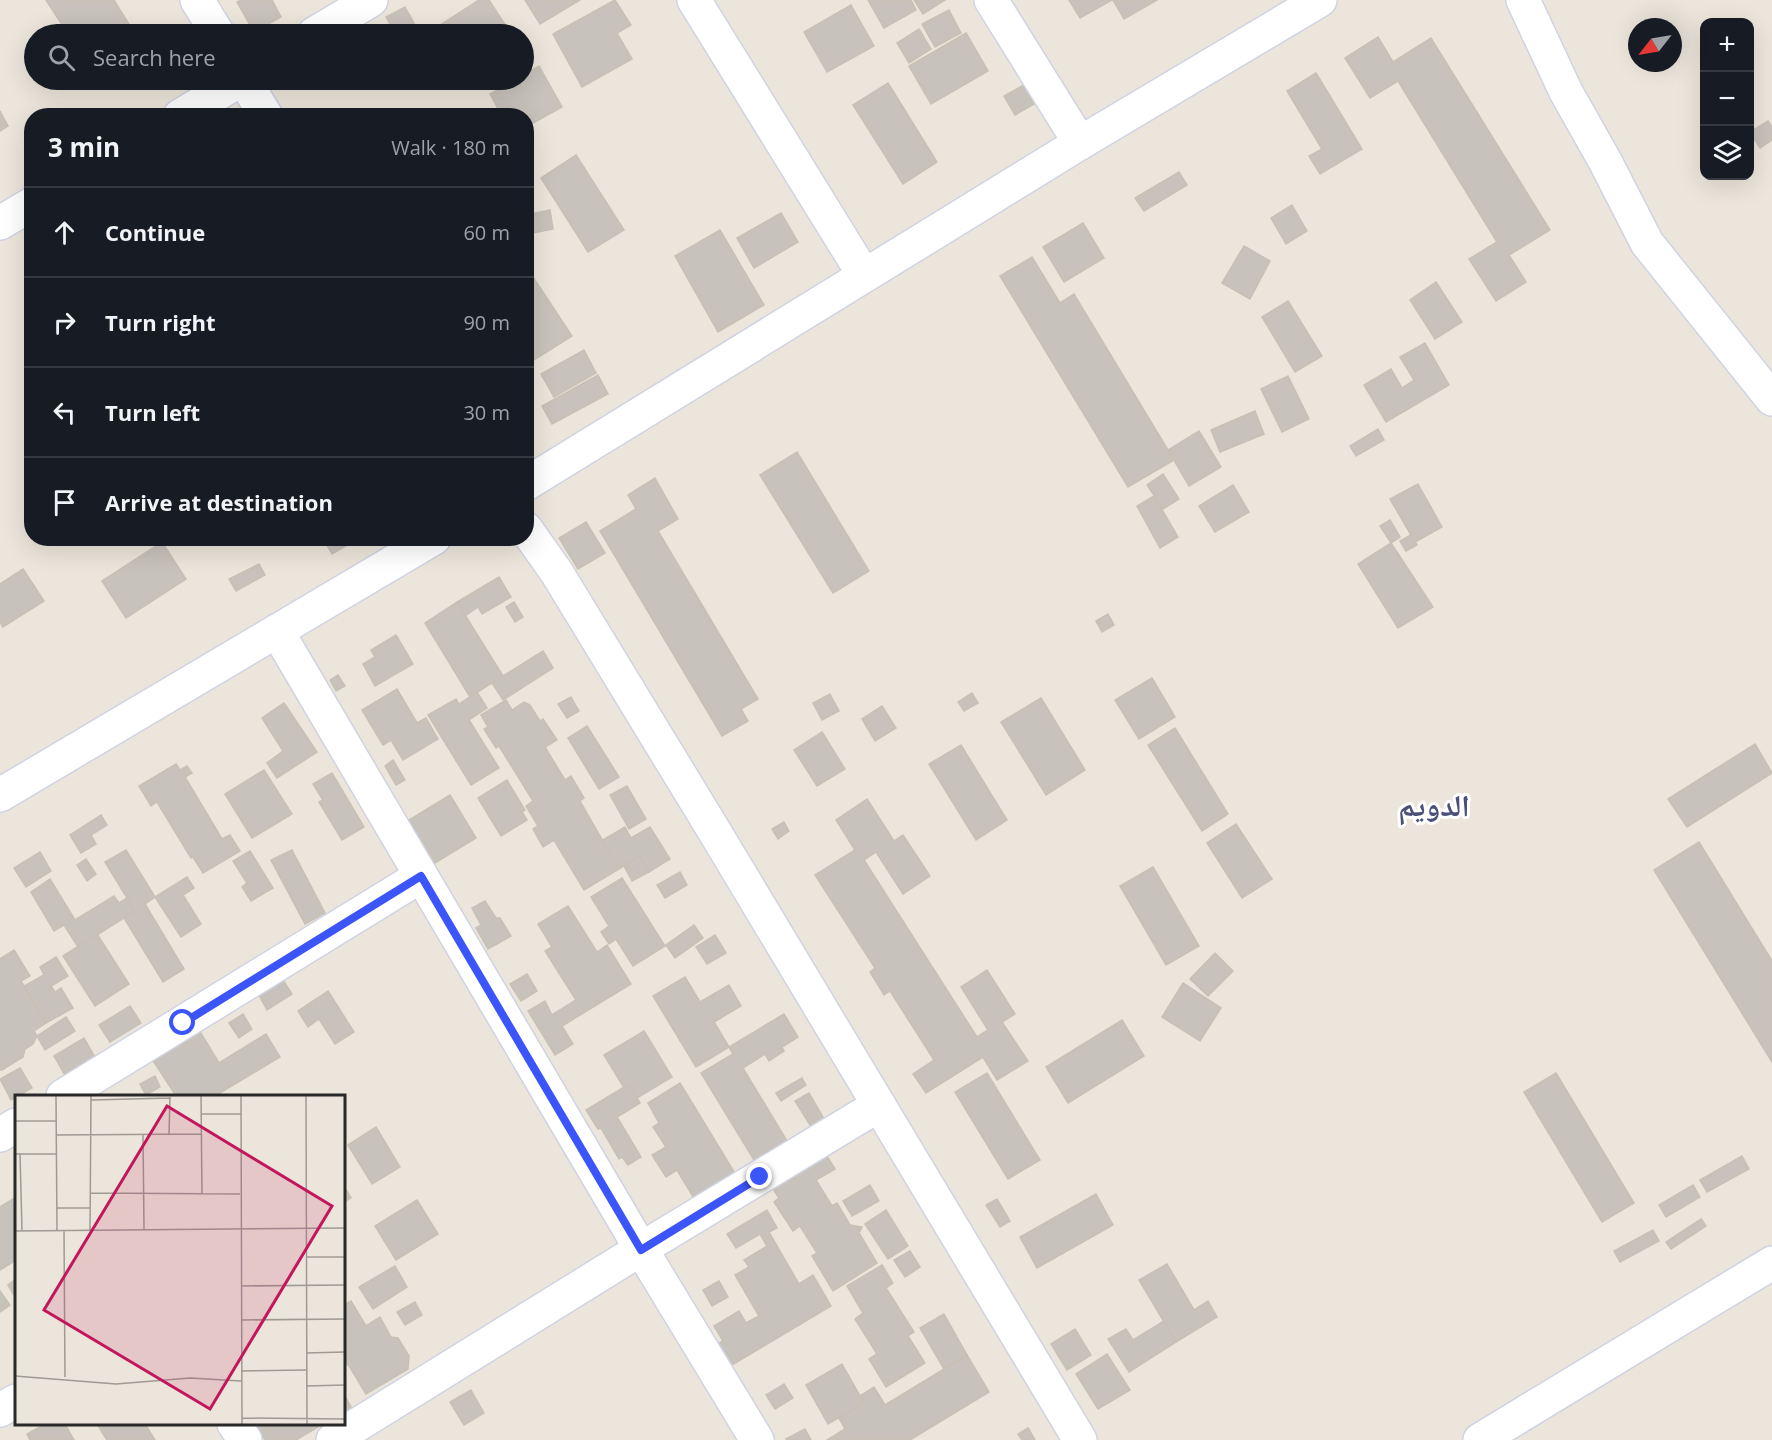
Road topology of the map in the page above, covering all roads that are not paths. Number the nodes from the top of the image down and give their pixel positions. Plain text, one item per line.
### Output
1 (197, 0) edge
2 (371, 0) edge
3 (694, 0) edge
4 (991, 0) edge
5 (1320, 0) edge
6 (1523, 0) edge
7 (212, 24) edge
8 (331, 24) edge
9 (223, 90) edge
10 (250, 90) edge
11 (193, 108) edge
12 (261, 108) edge
13 (1080, 143) junction
14 (24, 209) edge
15 (0, 223) edge
16 (864, 275) junction
17 (1772, 399) edge
18 (534, 478) edge
19 (534, 541) edge
20 (420, 546) edge
21 (277, 631) junction
22 (0, 795) edge
23 (421, 876) junction
24 (65, 1095) edge
25 (879, 1105) junction
26 (15, 1126) edge
27 (0, 1135) edge
28 (641, 1250) junction
29 (1772, 1263) edge
30 (15, 1402) edge
31 (0, 1410) edge
32 (235, 1425) edge
33 (244, 1440) edge
34 (333, 1440) edge
35 (757, 1440) edge
36 (1080, 1440) edge
37 (1480, 1440) edge

1 - 7 street
2 - 8 street
3 - 16 street
4 - 13 street
5 - 13 street
6 - 17 street
9 - 11 street
10 - 12 street
13 - 16 street
14 - 15 street
16 - 18 street
19 - 25 street
20 - 21 street
21 - 22 street
21 - 23 street
23 - 24 street
23 - 28 street
25 - 28 street
25 - 36 street
26 - 27 street
28 - 34 street
28 - 35 street
29 - 37 street
30 - 31 street
32 - 33 street

